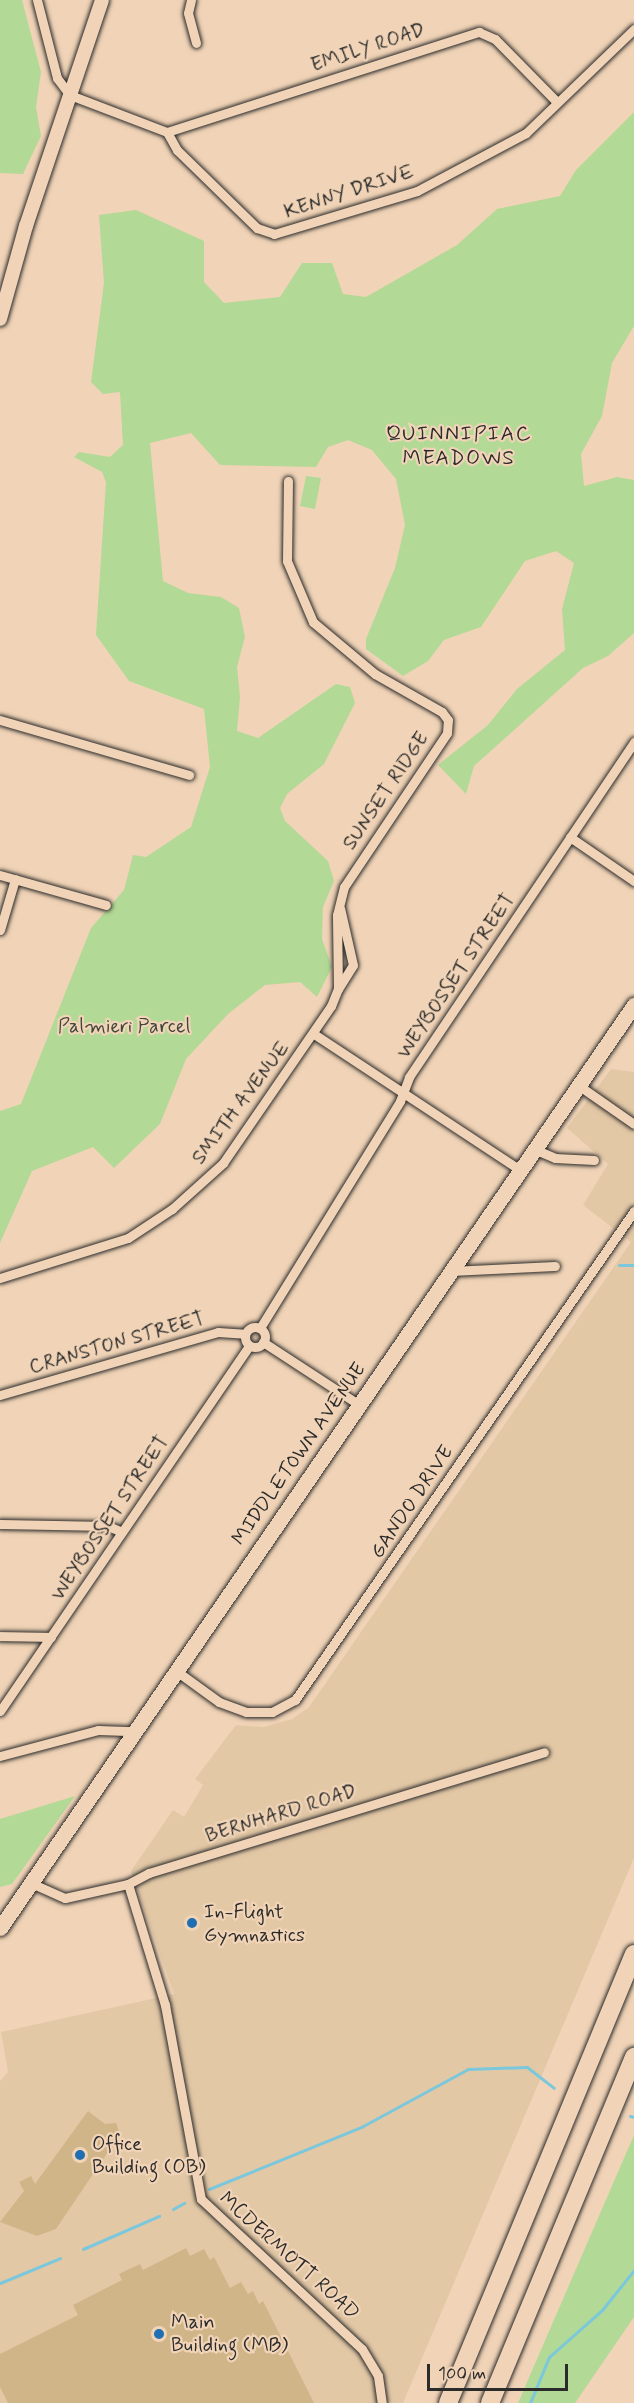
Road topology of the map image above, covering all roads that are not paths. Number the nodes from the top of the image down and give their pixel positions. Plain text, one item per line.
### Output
1 (37, 0) edge
2 (102, 0) edge
3 (191, 0) edge
4 (634, 29) edge
5 (196, 44) dead end
6 (70, 95) junction
7 (557, 102) junction
8 (167, 132) junction
9 (0, 319) edge
10 (288, 481) dead end
11 (0, 720) edge
12 (634, 742) edge
13 (189, 775) dead end
14 (570, 837) junction
15 (0, 875) edge
16 (15, 879) junction
17 (634, 880) edge
18 (106, 905) dead end
19 (0, 930) edge
20 (634, 1005) edge
21 (314, 1035) junction
22 (578, 1085) junction
23 (404, 1093) junction
24 (634, 1124) edge
25 (534, 1149) junction
26 (594, 1160) dead end
27 (520, 1170) junction
28 (634, 1211) edge
29 (555, 1266) dead end
30 (450, 1271) junction
31 (0, 1278) edge
32 (260, 1328) junction
33 (244, 1334) junction
34 (263, 1342) junction
35 (249, 1346) junction
36 (0, 1395) edge
37 (358, 1404) junction
38 (0, 1524) edge
39 (122, 1532) junction
40 (0, 1636) edge
41 (51, 1637) junction
42 (175, 1670) junction
43 (0, 1711) edge
44 (135, 1731) junction
45 (544, 1752) dead end
46 (0, 1756) edge
47 (31, 1883) junction
48 (128, 1884) junction
49 (0, 1928) edge
50 (634, 1954) edge
51 (634, 2057) edge
52 (382, 2403) edge
53 (448, 2403) edge
54 (490, 2403) edge

1 - 6 street
2 - 6 main road
3 - 5 street
4 - 7 street, KENNY DRIVE
6 - 8 street
6 - 9 main road
7 - 8 street, EMILY ROAD
7 - 8 street, KENNY DRIVE
10 - 21 street, SUNSET RIDGE
11 - 13 street
12 - 14 street, WEYBOSSET STREET
14 - 17 street
14 - 23 street, WEYBOSSET STREET
15 - 16 street
16 - 18 street
16 - 19 street
20 - 22 main road, MIDDLETOWN AVENUE
21 - 23 street
21 - 31 street, SMITH AVENUE
22 - 24 street
22 - 25 main road, MIDDLETOWN AVENUE
23 - 27 street
23 - 32 street, WEYBOSSET STREET
25 - 26 street
25 - 27 main road, MIDDLETOWN AVENUE
27 - 30 main road, MIDDLETOWN AVENUE
28 - 42 street, GANDO DRIVE
29 - 30 street
30 - 37 main road, MIDDLETOWN AVENUE
32 - 33 street
32 - 34 street
33 - 35 street
33 - 36 street, CRANSTON STREET
34 - 35 street
34 - 37 street
35 - 39 street, WEYBOSSET STREET
37 - 42 main road, MIDDLETOWN AVENUE
38 - 39 street
39 - 41 street, WEYBOSSET STREET
40 - 41 street
41 - 43 street, WEYBOSSET STREET
42 - 44 main road, MIDDLETOWN AVENUE
44 - 46 street
44 - 47 main road, MIDDLETOWN AVENUE
45 - 48 street, BERNHARD ROAD
47 - 48 street, BERNHARD ROAD
47 - 49 main road, MIDDLETOWN AVENUE
48 - 52 street, MCDERMOTT ROAD
50 - 53 highway
51 - 54 highway

